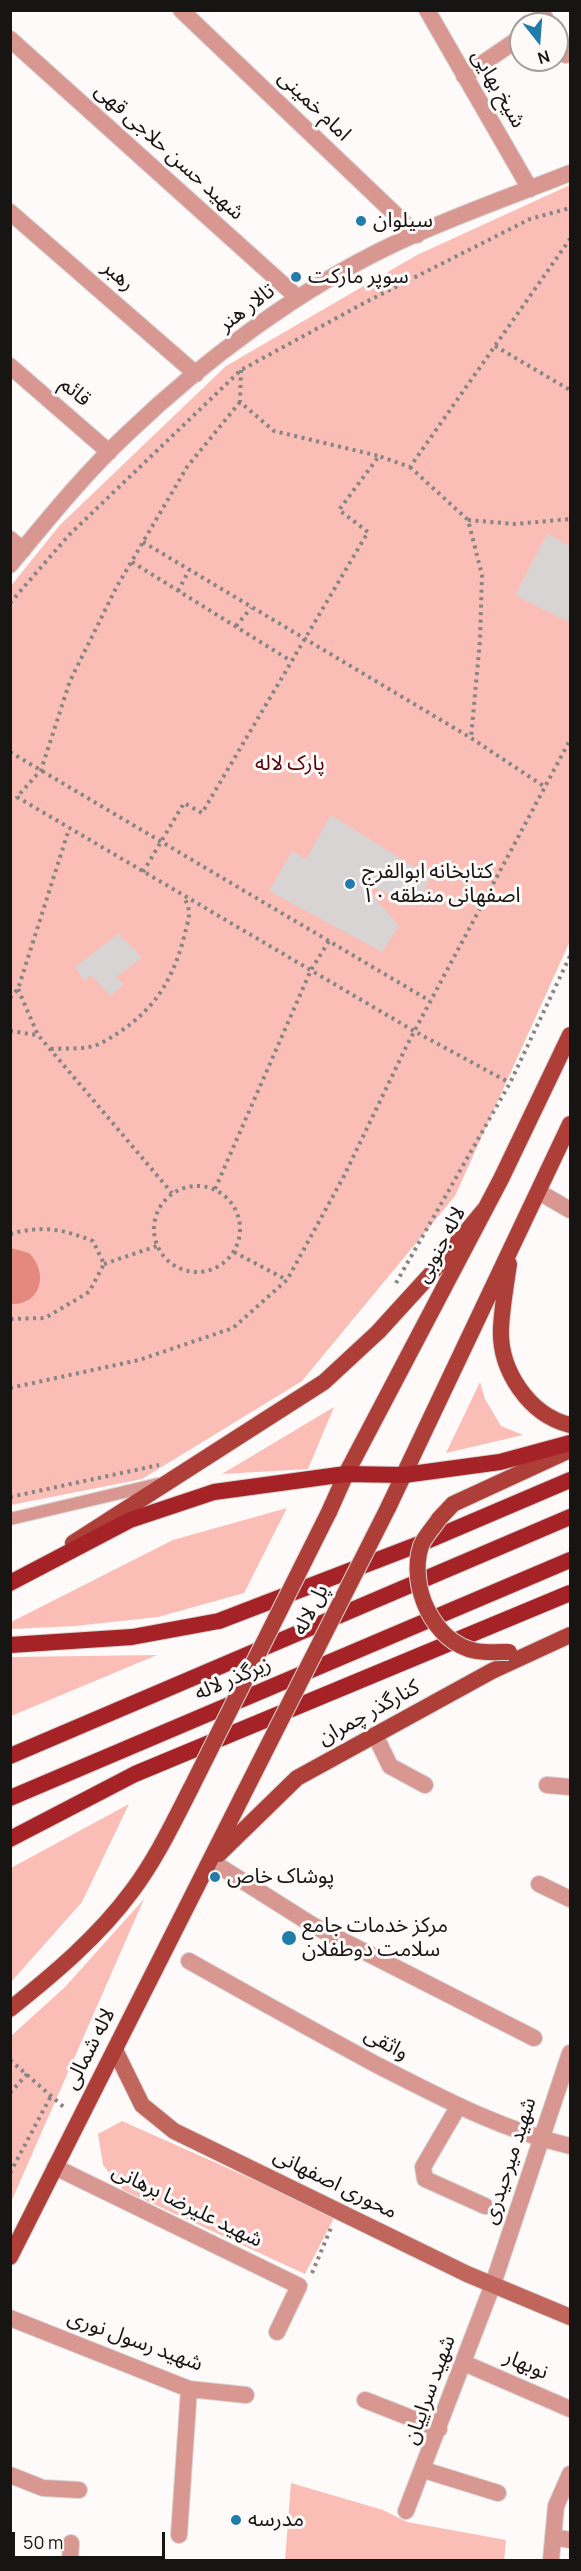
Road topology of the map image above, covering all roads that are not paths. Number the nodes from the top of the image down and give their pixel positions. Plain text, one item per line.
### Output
1 (181, 10) edge
2 (427, 10) edge
3 (10, 39) edge
4 (509, 45) edge
5 (464, 75) junction
6 (570, 173) edge
7 (530, 189) junction
8 (10, 212) edge
9 (417, 235) junction
10 (297, 298) junction
11 (10, 366) edge
12 (196, 374) junction
13 (109, 452) junction
14 (17, 545) edge
15 (10, 565) edge
16 (570, 1035) edge
17 (570, 1124) edge
18 (539, 1192) junction
19 (484, 1210) junction
20 (570, 1210) edge
21 (511, 1248) junction
22 (570, 1425) edge
23 (570, 1443) edge
24 (570, 1450) edge
25 (346, 1474) junction
26 (404, 1475) junction
27 (570, 1480) edge
28 (168, 1482) junction
29 (329, 1512) joint
30 (570, 1518) edge
31 (10, 1519) edge
32 (570, 1560) edge
33 (11, 1582) edge
34 (570, 1593) edge
35 (568, 1636) edge
36 (10, 1645) edge
37 (375, 1735) junction
38 (10, 1756) edge
39 (425, 1785) dead end
40 (547, 1785) dead end
41 (570, 1787) edge
42 (10, 1798) edge
43 (10, 1839) edge
44 (212, 1861) junction
45 (539, 1884) dead end
46 (570, 1899) edge
47 (189, 1961) dead end
48 (10, 2009) edge
49 (534, 2038) dead end
50 (115, 2050) junction
51 (570, 2053) edge
52 (458, 2107) junction
53 (541, 2139) junction
54 (570, 2146) edge
55 (56, 2168) junction
56 (485, 2206) dead end
57 (10, 2257) edge
58 (493, 2284) junction
59 (570, 2317) edge
60 (10, 2318) edge
61 (277, 2332) dead end
62 (464, 2363) junction
63 (189, 2389) junction
64 (246, 2395) dead end
65 (365, 2400) dead end
66 (570, 2409) edge
67 (439, 2429) junction
68 (424, 2470) junction
69 (570, 2474) edge
70 (10, 2475) edge
71 (79, 2490) dead end
72 (498, 2493) dead end
73 (406, 2511) dead end
74 (178, 2535) dead end
75 (553, 2537) junction
76 (570, 2540) edge
77 (71, 2543) dead end
78 (70, 2560) edge
79 (551, 2560) edge

1 - 9 street, امام خمینی
2 - 5 street, شیخ بهایی
3 - 10 street, شهید حسن حلاجی قهی
4 - 5 street
5 - 7 street, شیخ بهایی
6 - 7 street, تالار هنر
7 - 9 street, تالار هنر
8 - 12 street, رهبر
9 - 10 street, تالار هنر
10 - 12 street, تالار هنر
11 - 13 street, قائم
12 - 13 street, تالار هنر
13 - 14 street, تالار هنر
14 - 15 street, تالار هنر
16 - 19 main road, لاله جنوبی
17 - 18 main road
18 - 20 street
18 - 21 main road
19 - 25 main road, لاله جنوبی
19 - 28 main road
21 - 22 main road
21 - 26 main road
23 - 26 highway
24 - 35 main road, bridge
25 - 26 highway
25 - 29 main road, لاله جنوبی
25 - 33 highway
26 - 44 main road, پل لاله, bridge
27 - 36 highway
28 - 31 lane
28 - 33 main road
29 - 48 main road, پل لاله, bridge
30 - 38 highway, زیرگذر لاله
32 - 42 highway, زیرگذر لاله
34 - 43 highway
35 - 37 main road, کنارگذر چمران
37 - 39 street
37 - 44 main road, کنارگذر چمران
40 - 41 street
44 - 49 street
44 - 50 main road, لاله شمالی
45 - 46 street
47 - 52 street, واثقی
50 - 55 main road, لاله شمالی
50 - 58 main road, محوری اصفهانی
51 - 53 street, شهید میرحیدری
52 - 53 street, واثقی
52 - 56 street
53 - 54 street, واثقی
53 - 58 street, شهید میرحیدری
55 - 57 main road, لاله شمالی
55 - 61 street, شهید علیرضا برهانی
58 - 59 main road, محوری اصفهانی
58 - 62 street, شهید سراییان
60 - 63 street, شهید رسول نوری
62 - 66 street, نوبهار
62 - 67 street, شهید سراییان
63 - 64 street, شهید رسول نوری
63 - 74 street
65 - 67 street
67 - 68 street, شهید سراییان
68 - 72 street
68 - 73 street, شهید سراییان
69 - 75 street
70 - 71 street
75 - 76 street
75 - 79 street
77 - 78 street

